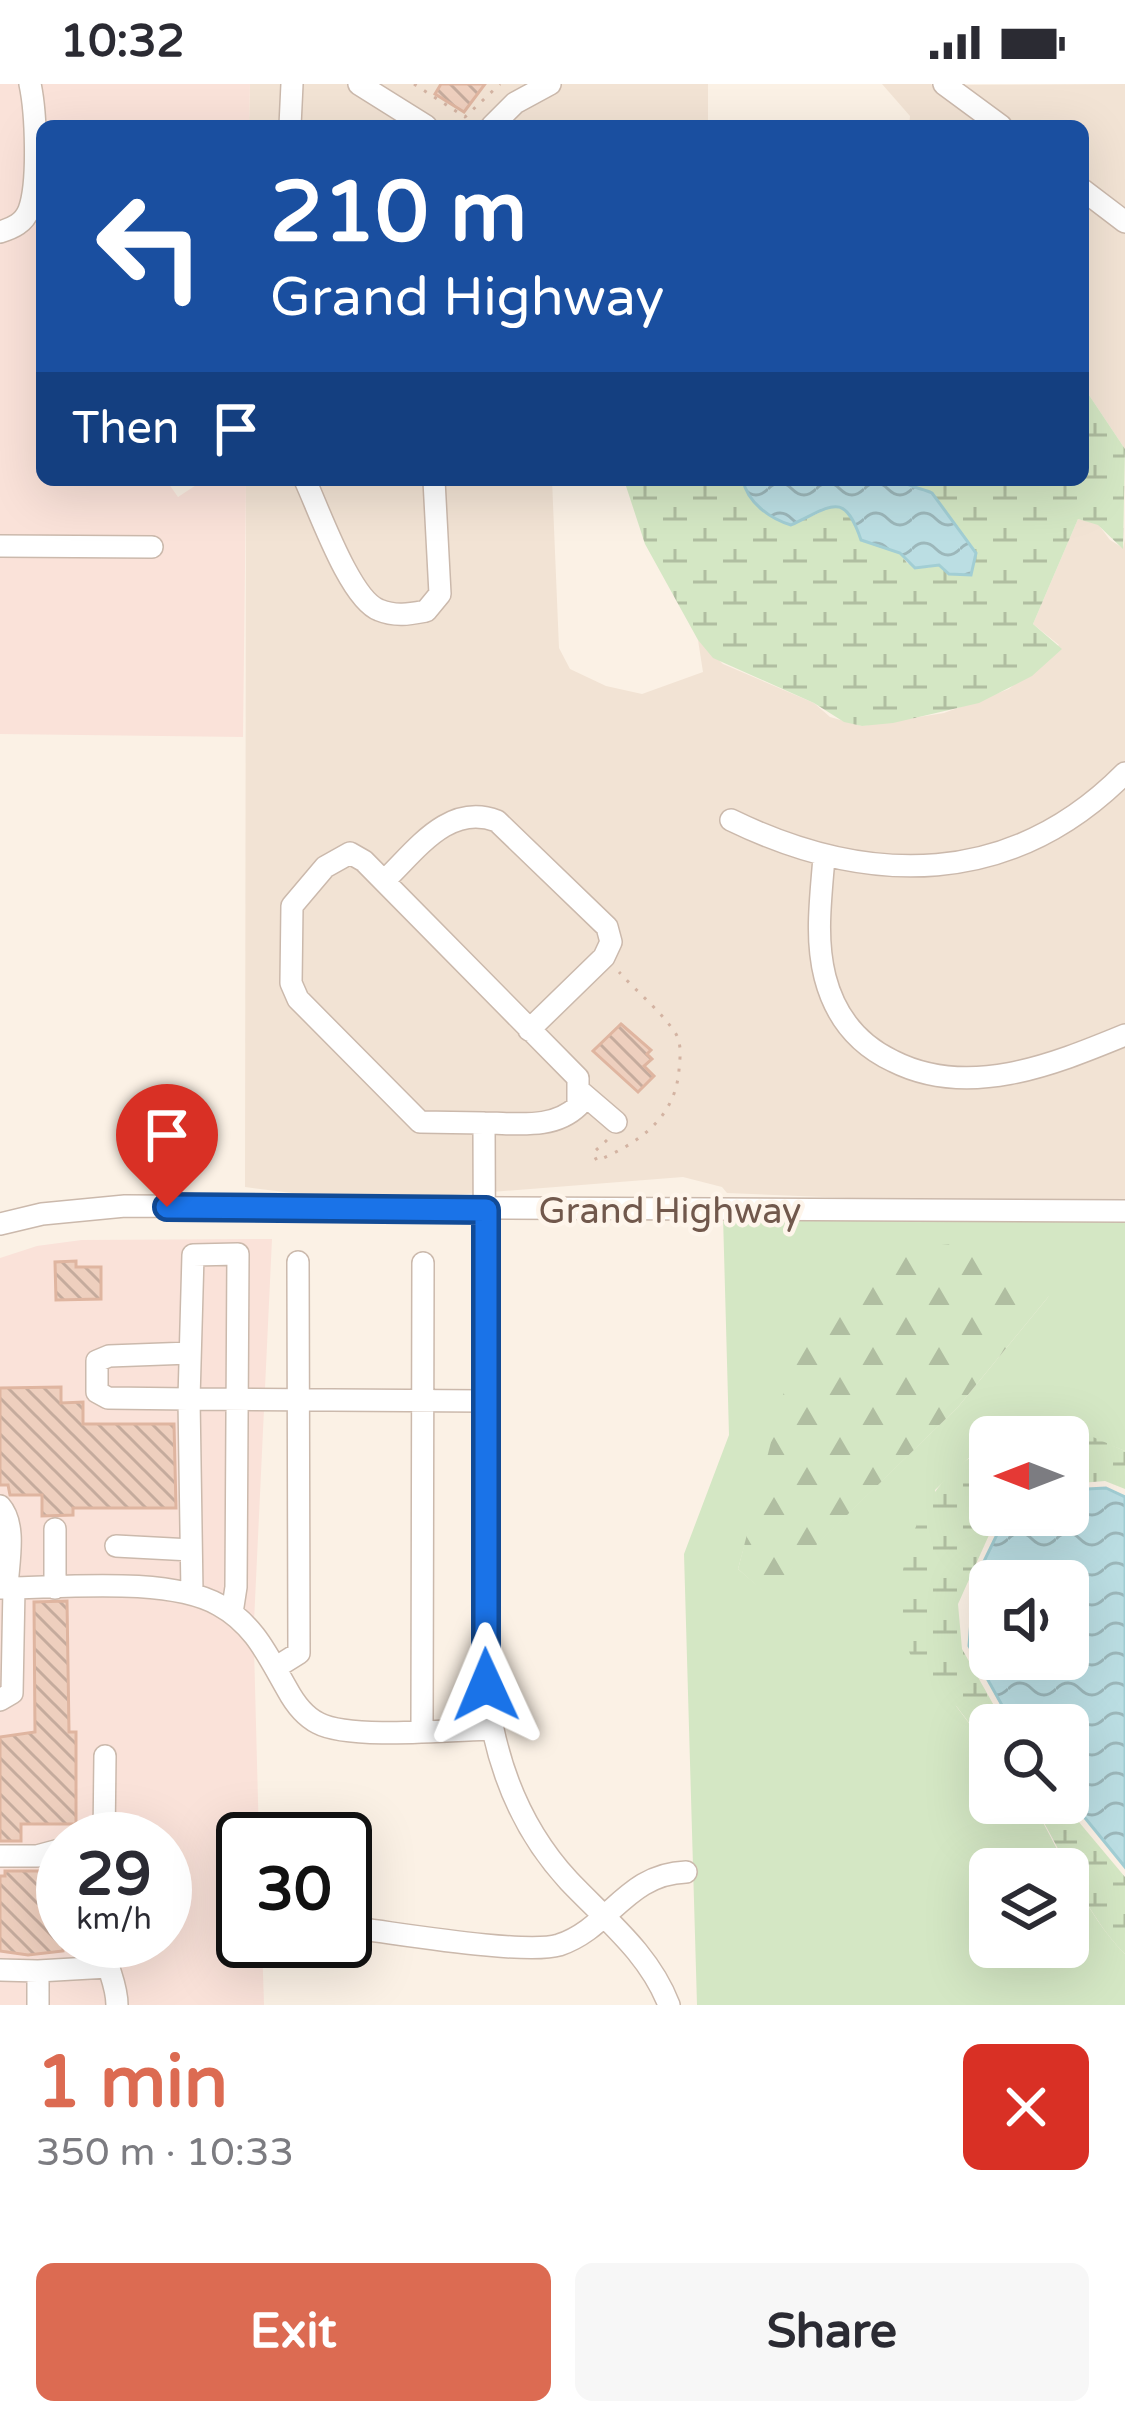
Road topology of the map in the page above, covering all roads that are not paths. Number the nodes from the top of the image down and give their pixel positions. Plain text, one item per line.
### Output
1 (30, 84) edge
2 (292, 84) edge
3 (359, 84) edge
4 (550, 84) edge
5 (946, 85) edge
6 (290, 120) edge
7 (416, 120) edge
8 (498, 120) edge
9 (992, 120) edge
10 (1089, 195) edge
11 (1125, 222) edge
12 (0, 232) edge
13 (308, 486) edge
14 (434, 486) edge
15 (0, 546) edge
16 (152, 547) dead end
17 (1125, 773) edge
18 (731, 820) dead end
19 (824, 857) junction
20 (384, 881) junction
21 (529, 1030) junction
22 (1125, 1035) edge
23 (581, 1092) junction
24 (484, 1123) junction
25 (616, 1128) road end
26 (486, 1210) junction
27 (1125, 1211) edge
28 (0, 1224) edge
29 (298, 1262) dead end
30 (423, 1263) dead end
31 (190, 1353) junction
32 (189, 1399) junction
33 (235, 1399) junction
34 (298, 1400) junction
35 (423, 1400) junction
36 (485, 1401) junction
37 (0, 1506) edge
38 (56, 1528) dead end
39 (116, 1546) dead end
40 (191, 1550) junction
41 (7, 1588) edge
42 (55, 1588) junction
43 (191, 1593) junction
44 (232, 1613) junction
45 (7, 1617) edge
46 (275, 1668) junction
47 (0, 1700) edge
48 (492, 1729) junction
49 (422, 1730) junction
50 (105, 1756) dead end
51 (104, 1812) edge
52 (0, 1856) edge
53 (36, 1856) edge
54 (686, 1872) dead end
55 (604, 1915) junction
56 (372, 1931) edge
57 (90, 1968) edge
58 (108, 1968) edge
59 (0, 1970) edge
60 (38, 1971) junction
61 (38, 2005) edge
62 (117, 2005) edge
63 (669, 2005) edge

1 - 12 street
2 - 6 street
3 - 7 street
4 - 8 street
5 - 9 street
10 - 11 street
13 - 14 street
15 - 16 street
17 - 19 street
18 - 19 street
19 - 22 street
20 - 21 street
20 - 21 street
20 - 24 street
21 - 23 street
23 - 24 street
23 - 25 street
24 - 26 street
26 - 27 street, Grand Highway
26 - 28 street, Grand Highway
26 - 36 street
29 - 34 street
30 - 35 street
31 - 32 street
31 - 32 street
31 - 33 street
32 - 33 street
32 - 40 street
33 - 34 street
33 - 44 street
34 - 35 street
34 - 46 street
35 - 36 street
35 - 49 street
36 - 48 street
37 - 41 street
38 - 42 street
39 - 40 street
40 - 43 street
41 - 42 street
41 - 45 street
42 - 43 street
43 - 44 street
44 - 46 street
45 - 47 street
46 - 49 street
48 - 49 street
48 - 55 street
50 - 51 street
52 - 53 street
54 - 55 street
55 - 56 street
55 - 63 street
57 - 60 street
58 - 62 street
59 - 60 street
60 - 61 street

